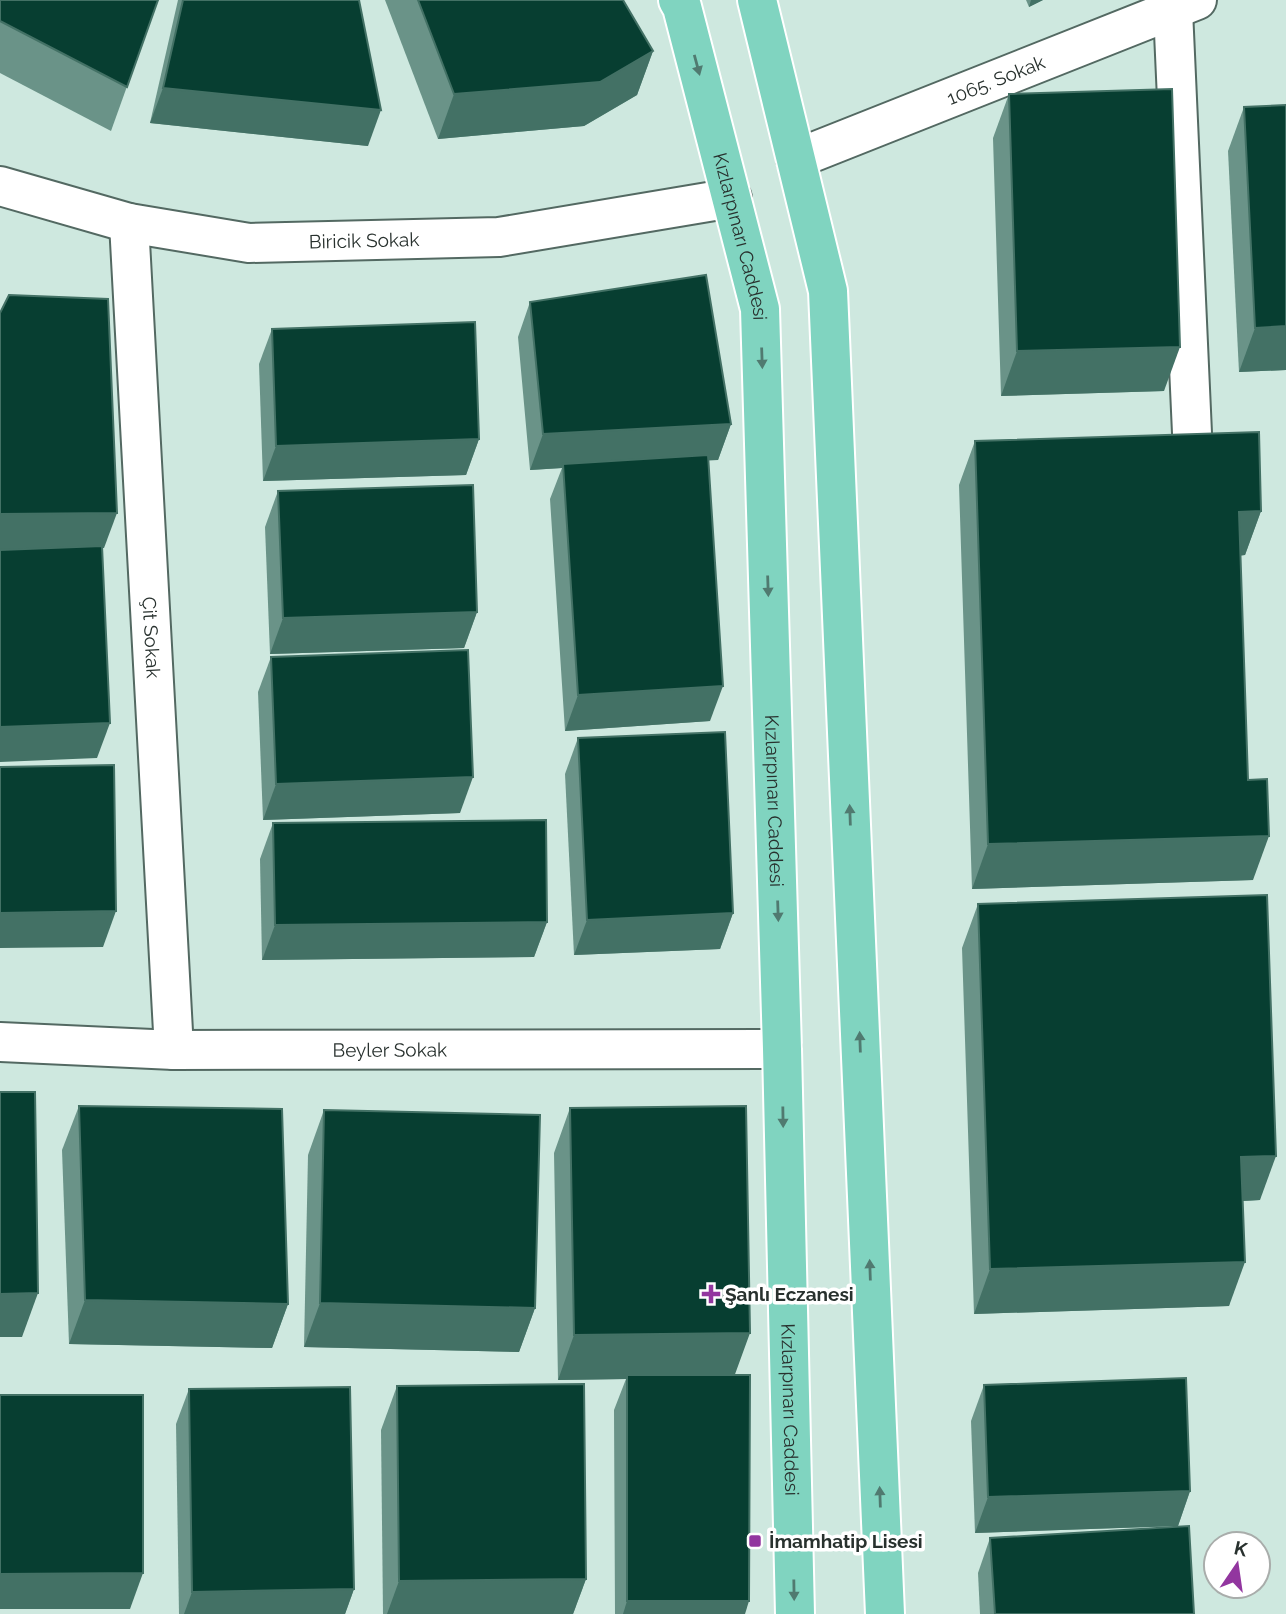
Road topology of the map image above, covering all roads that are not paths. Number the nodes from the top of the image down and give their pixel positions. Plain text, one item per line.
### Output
1 (678, 0) edge
2 (757, 0) edge
3 (1185, 5) edge
4 (796, 159) junction
5 (0, 186) edge
6 (732, 198) junction
7 (129, 223) junction
8 (1192, 433) edge
9 (0, 1042) edge
10 (782, 1049) junction
11 (174, 1050) junction
12 (795, 1614) edge
13 (885, 1614) edge

1 -> 6 main road, Kızlarpınarı Caddesi
2 - 4 main road
3 - 4 street, 1065. Sokak
3 - 8 street
13 -> 4 main road
5 - 7 street, Biricik Sokak
6 - 7 street, Biricik Sokak
6 -> 10 main road, Kızlarpınarı Caddesi
7 - 11 street, Çit Sokak
9 - 11 street, Beyler Sokak
10 - 11 street, Beyler Sokak
10 -> 12 main road, Kızlarpınarı Caddesi

